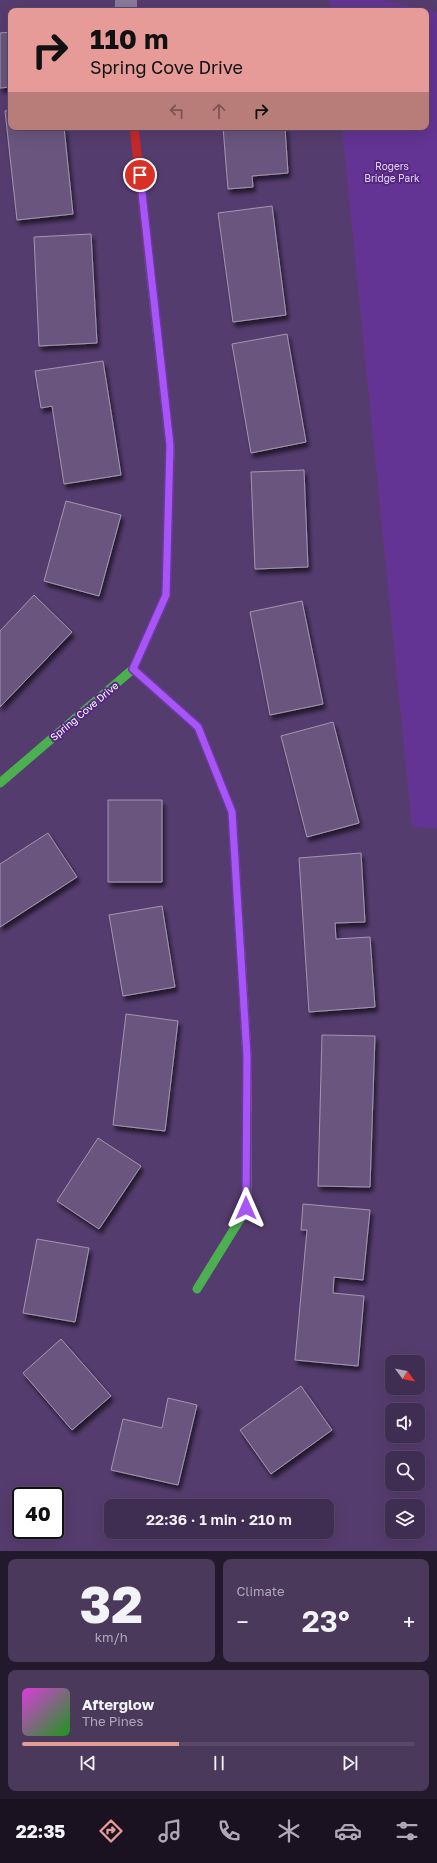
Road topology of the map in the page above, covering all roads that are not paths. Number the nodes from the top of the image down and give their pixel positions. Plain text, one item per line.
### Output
1 (134, 130) edge
2 (133, 669) junction
3 (0, 783) edge
4 (197, 1289) dead end

1 - 2 street, Spring Cove Drive
2 - 3 street, Spring Cove Drive
2 - 4 street

